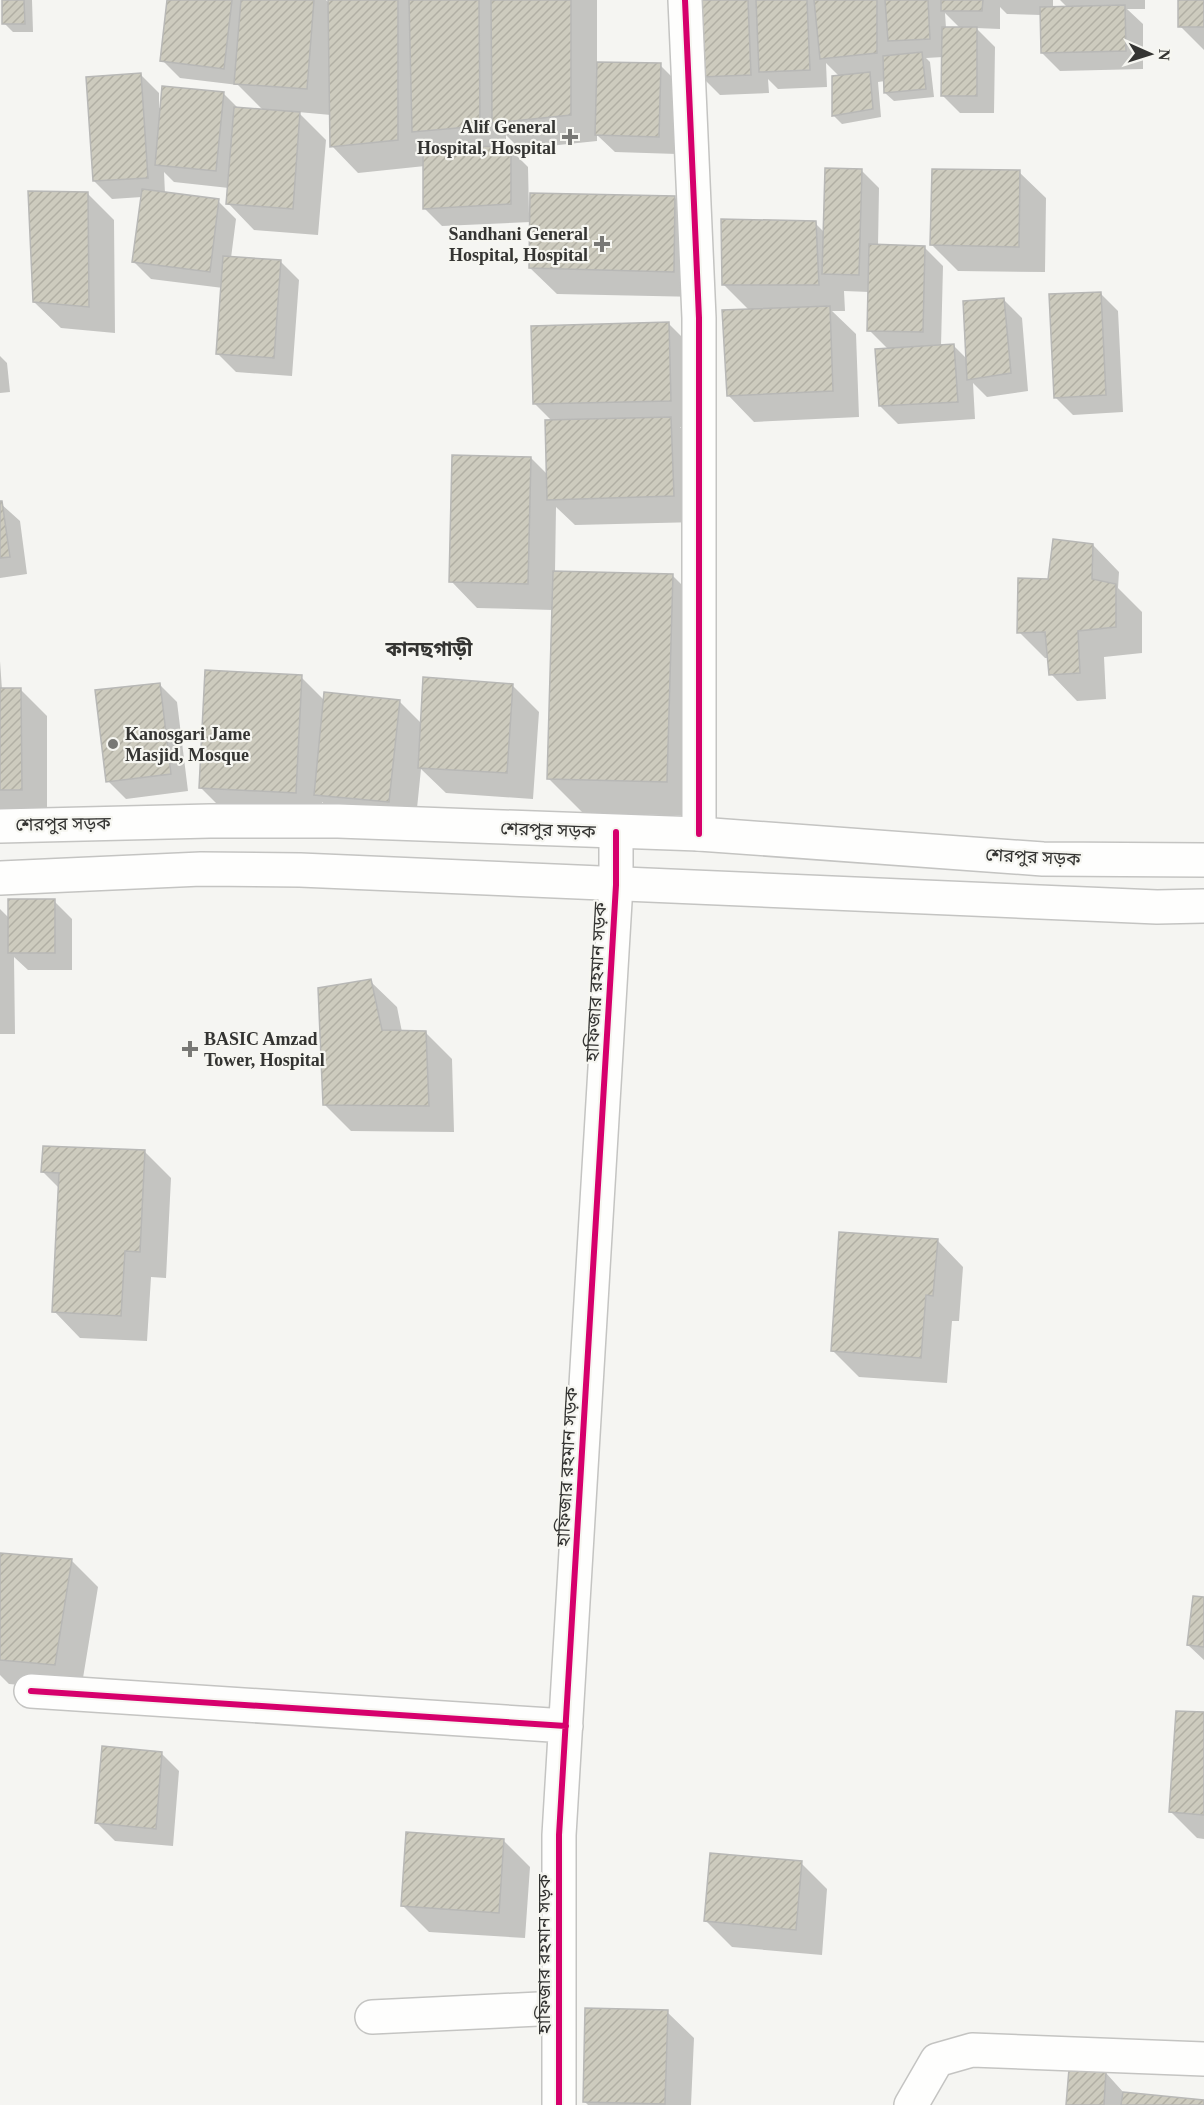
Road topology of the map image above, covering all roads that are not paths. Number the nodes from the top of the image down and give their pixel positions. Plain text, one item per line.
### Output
1 (685, 0) edge
2 (0, 826) edge
3 (616, 832) junction
4 (699, 834) junction
5 (1204, 860) edge
6 (0, 878) edge
7 (616, 885) junction
8 (1204, 906) edge
9 (31, 1691) dead end
10 (566, 1726) junction
11 (560, 2008) junction
12 (372, 2017) dead end
13 (1204, 2059) edge
14 (559, 2105) edge
15 (911, 2105) edge

1 - 4 main road
2 - 3 main road, শেরপুর সড়ক
3 - 4 main road, শেরপুর সড়ক
3 - 7 main road, হাফিজার রহমান সড়ক
4 - 5 main road, শেরপুর সড়ক
6 - 7 main road
7 - 8 main road
7 - 10 main road, হাফিজার রহমান সড়ক
9 - 10 main road
10 - 11 main road, হাফিজার রহমান সড়ক
11 - 12 main road
11 - 14 main road, হাফিজার রহমান সড়ক
13 - 15 main road

